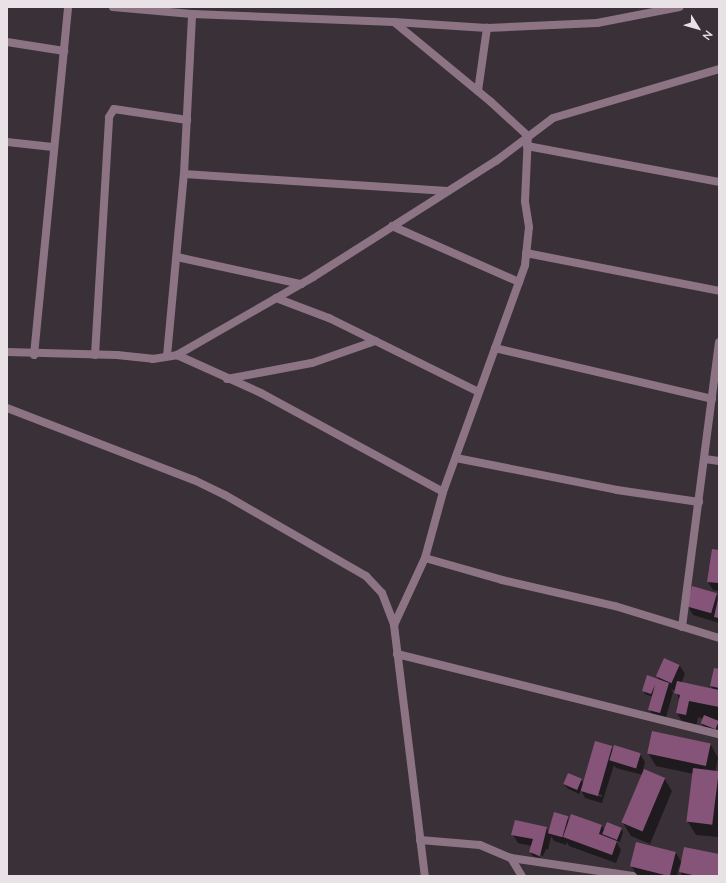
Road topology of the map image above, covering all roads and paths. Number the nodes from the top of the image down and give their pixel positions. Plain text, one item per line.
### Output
1 (68, 7) edge
2 (113, 7) edge
3 (679, 7) edge
4 (192, 14) junction
5 (394, 22) junction
6 (487, 28) junction
7 (7, 42) edge
8 (64, 51) junction
9 (719, 69) edge
10 (478, 91) junction
11 (187, 120) junction
12 (528, 136) junction
13 (7, 142) edge
14 (527, 146) junction
15 (53, 147) junction
16 (184, 174) junction
17 (719, 182) edge
18 (447, 191) junction
19 (392, 226) junction
20 (526, 253) junction
21 (177, 257) junction
22 (519, 282) junction
23 (301, 284) junction
24 (719, 291) edge
25 (276, 298) junction
26 (375, 341) junction
27 (719, 342) edge
28 (495, 348) junction
29 (7, 352) edge
30 (34, 355) junction
31 (95, 355) junction
32 (177, 355) junction
33 (167, 356) junction
34 (226, 379) junction
35 (479, 392) junction
36 (712, 399) junction
37 (7, 408) edge
38 (456, 458) junction
39 (705, 459) junction
40 (719, 461) edge
41 (444, 492) junction
42 (698, 502) junction
43 (425, 558) junction
44 (394, 625) junction
45 (682, 627) junction
46 (719, 638) edge
47 (397, 654) junction
48 (719, 734) edge
49 (420, 840) junction
50 (511, 858) junction
51 (425, 876) edge
52 (522, 876) edge
53 (633, 876) edge

1 - 8 street
2 - 4 street
3 - 6 street
4 - 5 street
4 - 11 street
5 - 6 street
5 - 10 street
6 - 10 street
7 - 8 street
8 - 15 street
9 - 12 street
10 - 12 street
11 - 16 street
11 - 31 street
12 - 14 street
12 - 18 street
13 - 15 street
14 - 17 street
14 - 20 street
15 - 30 street
16 - 18 street
16 - 21 street
18 - 19 street
19 - 22 street
19 - 23 street
20 - 22 street
20 - 24 street
21 - 23 street
21 - 33 street
22 - 28 street
23 - 25 street
25 - 26 street
25 - 32 street
26 - 34 street
26 - 35 street
27 - 36 street
28 - 35 street
28 - 36 street
29 - 30 street
30 - 31 street
31 - 33 street
32 - 33 street
32 - 34 street
34 - 41 street
35 - 38 street
36 - 39 street
37 - 44 street
38 - 41 street
38 - 42 street
39 - 40 street
39 - 42 street
41 - 43 street
42 - 45 street
43 - 44 street
43 - 45 street
44 - 47 street
45 - 46 street
47 - 48 street
47 - 49 street
49 - 50 street
49 - 51 street
50 - 52 street
50 - 53 street

